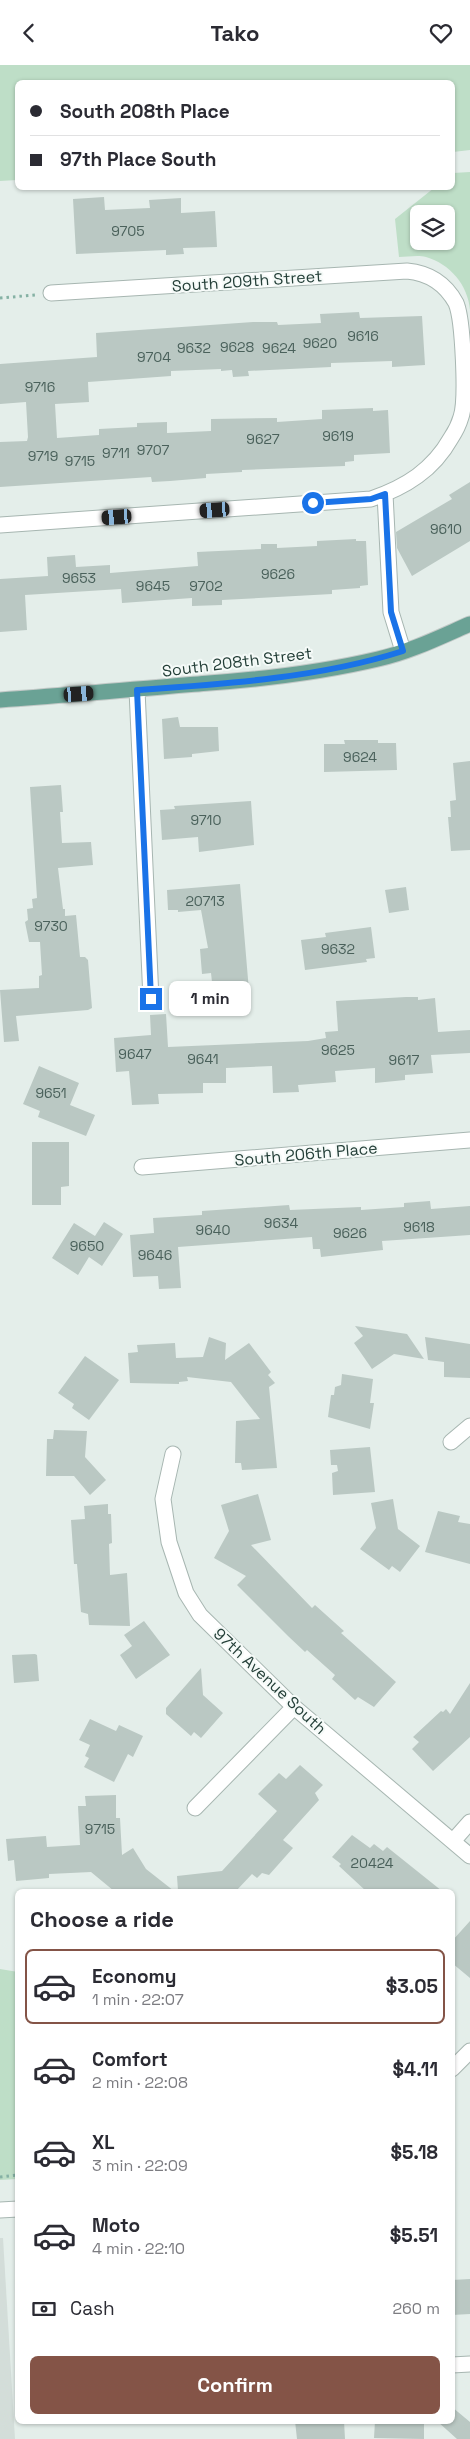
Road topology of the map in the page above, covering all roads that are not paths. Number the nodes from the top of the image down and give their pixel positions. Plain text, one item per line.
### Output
1 (51, 293) road end
2 (385, 494) junction
3 (0, 525) edge
4 (470, 624) edge
5 (403, 651) junction
6 (137, 690) junction
7 (0, 700) edge
8 (151, 999) dead end
9 (470, 1141) edge
10 (142, 1167) dead end
11 (470, 1426) edge
12 (452, 1441) dead end
13 (173, 1454) dead end
14 (294, 1707) junction
15 (195, 1808) dead end
16 (470, 1822) edge
17 (454, 1840) junction
18 (470, 1856) edge
19 (470, 2051) edge
20 (455, 2066) edge
21 (0, 2209) edge
22 (15, 2209) edge
23 (455, 2365) edge
24 (470, 2365) edge

1 - 2 street, South 209th Street
2 - 3 street
2 - 5 street
4 - 5 main road, South 208th Street
5 - 6 main road, South 208th Street
6 - 7 main road, South 208th Street
6 - 8 street
9 - 10 street, South 206th Place
11 - 12 street
13 - 14 street, 97th Avenue South
14 - 15 street
14 - 17 street, 97th Avenue South
16 - 17 street
17 - 18 street, 97th Avenue South
19 - 20 street
21 - 22 street
23 - 24 street

